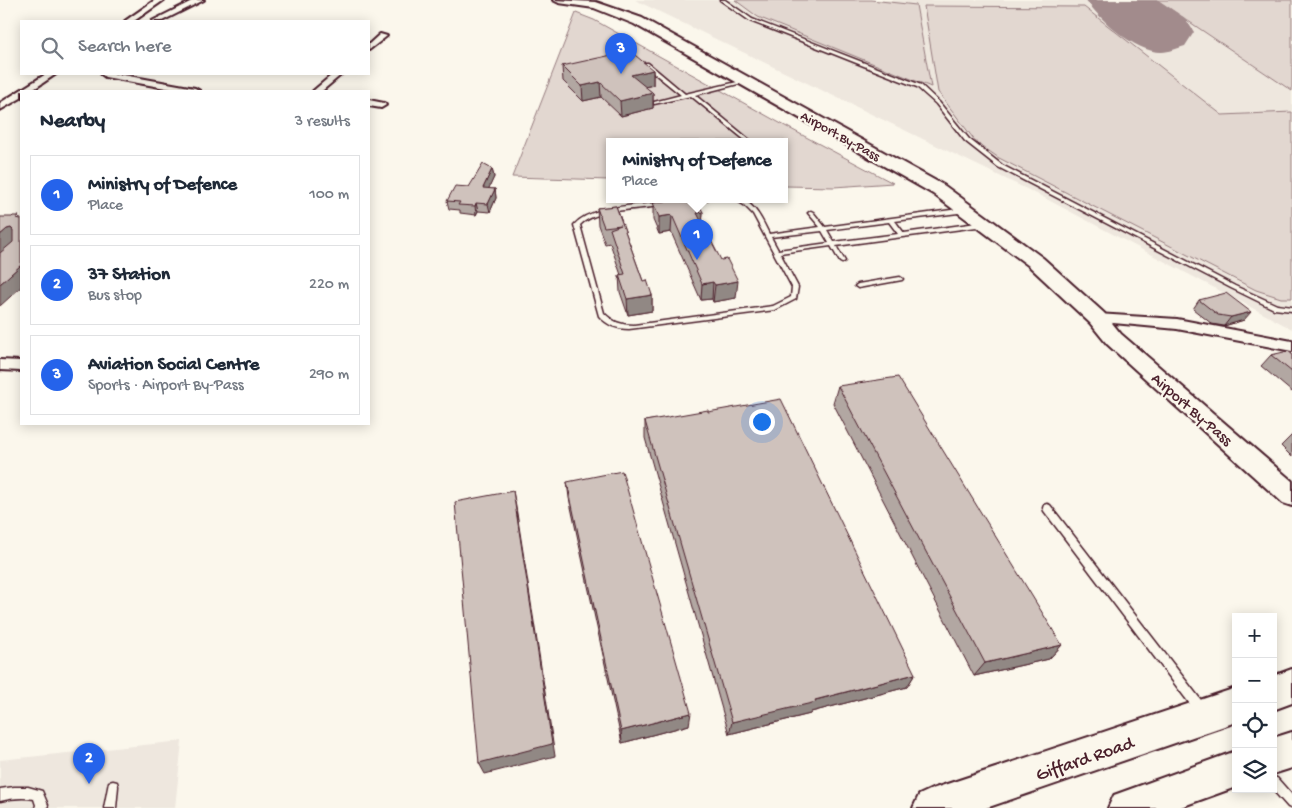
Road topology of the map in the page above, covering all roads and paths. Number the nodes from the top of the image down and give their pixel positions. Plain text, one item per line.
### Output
1 (160, 0) edge
2 (200, 0) edge
3 (558, 0) edge
4 (722, 0) edge
5 (130, 20) edge
6 (158, 20) edge
7 (383, 36) dead end
8 (370, 47) edge
9 (640, 59) edge
10 (50, 75) edge
11 (110, 75) edge
12 (337, 75) edge
13 (744, 80) junction
14 (27, 90) edge
15 (190, 90) edge
16 (318, 90) edge
17 (692, 94) junction
18 (20, 95) edge
19 (684, 96) junction
20 (370, 103) edge
21 (656, 103) dead end
22 (381, 105) dead end
23 (0, 108) edge
24 (745, 138) edge
25 (743, 203) edge
26 (666, 204) edge
27 (966, 210) junction
28 (812, 213) dead end
29 (891, 220) junction
30 (984, 224) junction
31 (824, 229) junction
32 (902, 235) junction
33 (768, 236) junction
34 (834, 245) junction
35 (776, 252) junction
36 (842, 261) dead end
37 (900, 279) dead end
38 (858, 286) dead end
39 (1292, 309) edge
40 (1097, 318) junction
41 (1292, 346) edge
42 (0, 365) edge
43 (20, 366) edge
44 (1292, 475) edge
45 (1292, 496) edge
46 (1047, 508) dead end
47 (1292, 686) edge
48 (1277, 692) edge
49 (1221, 710) edge
50 (1292, 750) edge
51 (1277, 755) edge
52 (1232, 770) edge
53 (113, 786) dead end
54 (1277, 786) edge
55 (0, 795) edge
56 (1292, 803) edge
57 (41, 808) edge
58 (110, 808) edge
59 (932, 808) edge
60 (1127, 808) edge

1 - 5 street
2 - 6 street
3 - 13 main road, Airport By-Pass
4 - 39 lane
7 - 8 street
9 - 19 lane
10 - 14 street
11 - 15 street
12 - 16 street
13 - 17 lane
13 - 27 main road, Airport By-Pass
17 - 19 lane
17 - 24 lane
18 - 23 street
19 - 21 lane
20 - 22 street
25 - 33 lane
26 - 35 lane
27 - 29 lane
27 - 30 main road, Airport By-Pass
28 - 31 lane
29 - 31 lane
29 - 32 lane
30 - 32 lane
30 - 40 main road, Airport By-Pass
31 - 33 lane
31 - 34 lane
32 - 34 lane
33 - 35 lane
34 - 35 lane
34 - 36 lane
37 - 38 lane
40 - 41 street
40 - 44 main road, Airport By-Pass
40 - 45 main road, Airport By-Pass
42 - 43 street
46 - 49 lane
47 - 48 main road
49 - 59 main road, Giffard Road
50 - 51 main road
52 - 60 main road
53 - 58 lane
54 - 56 lane
55 - 57 lane

